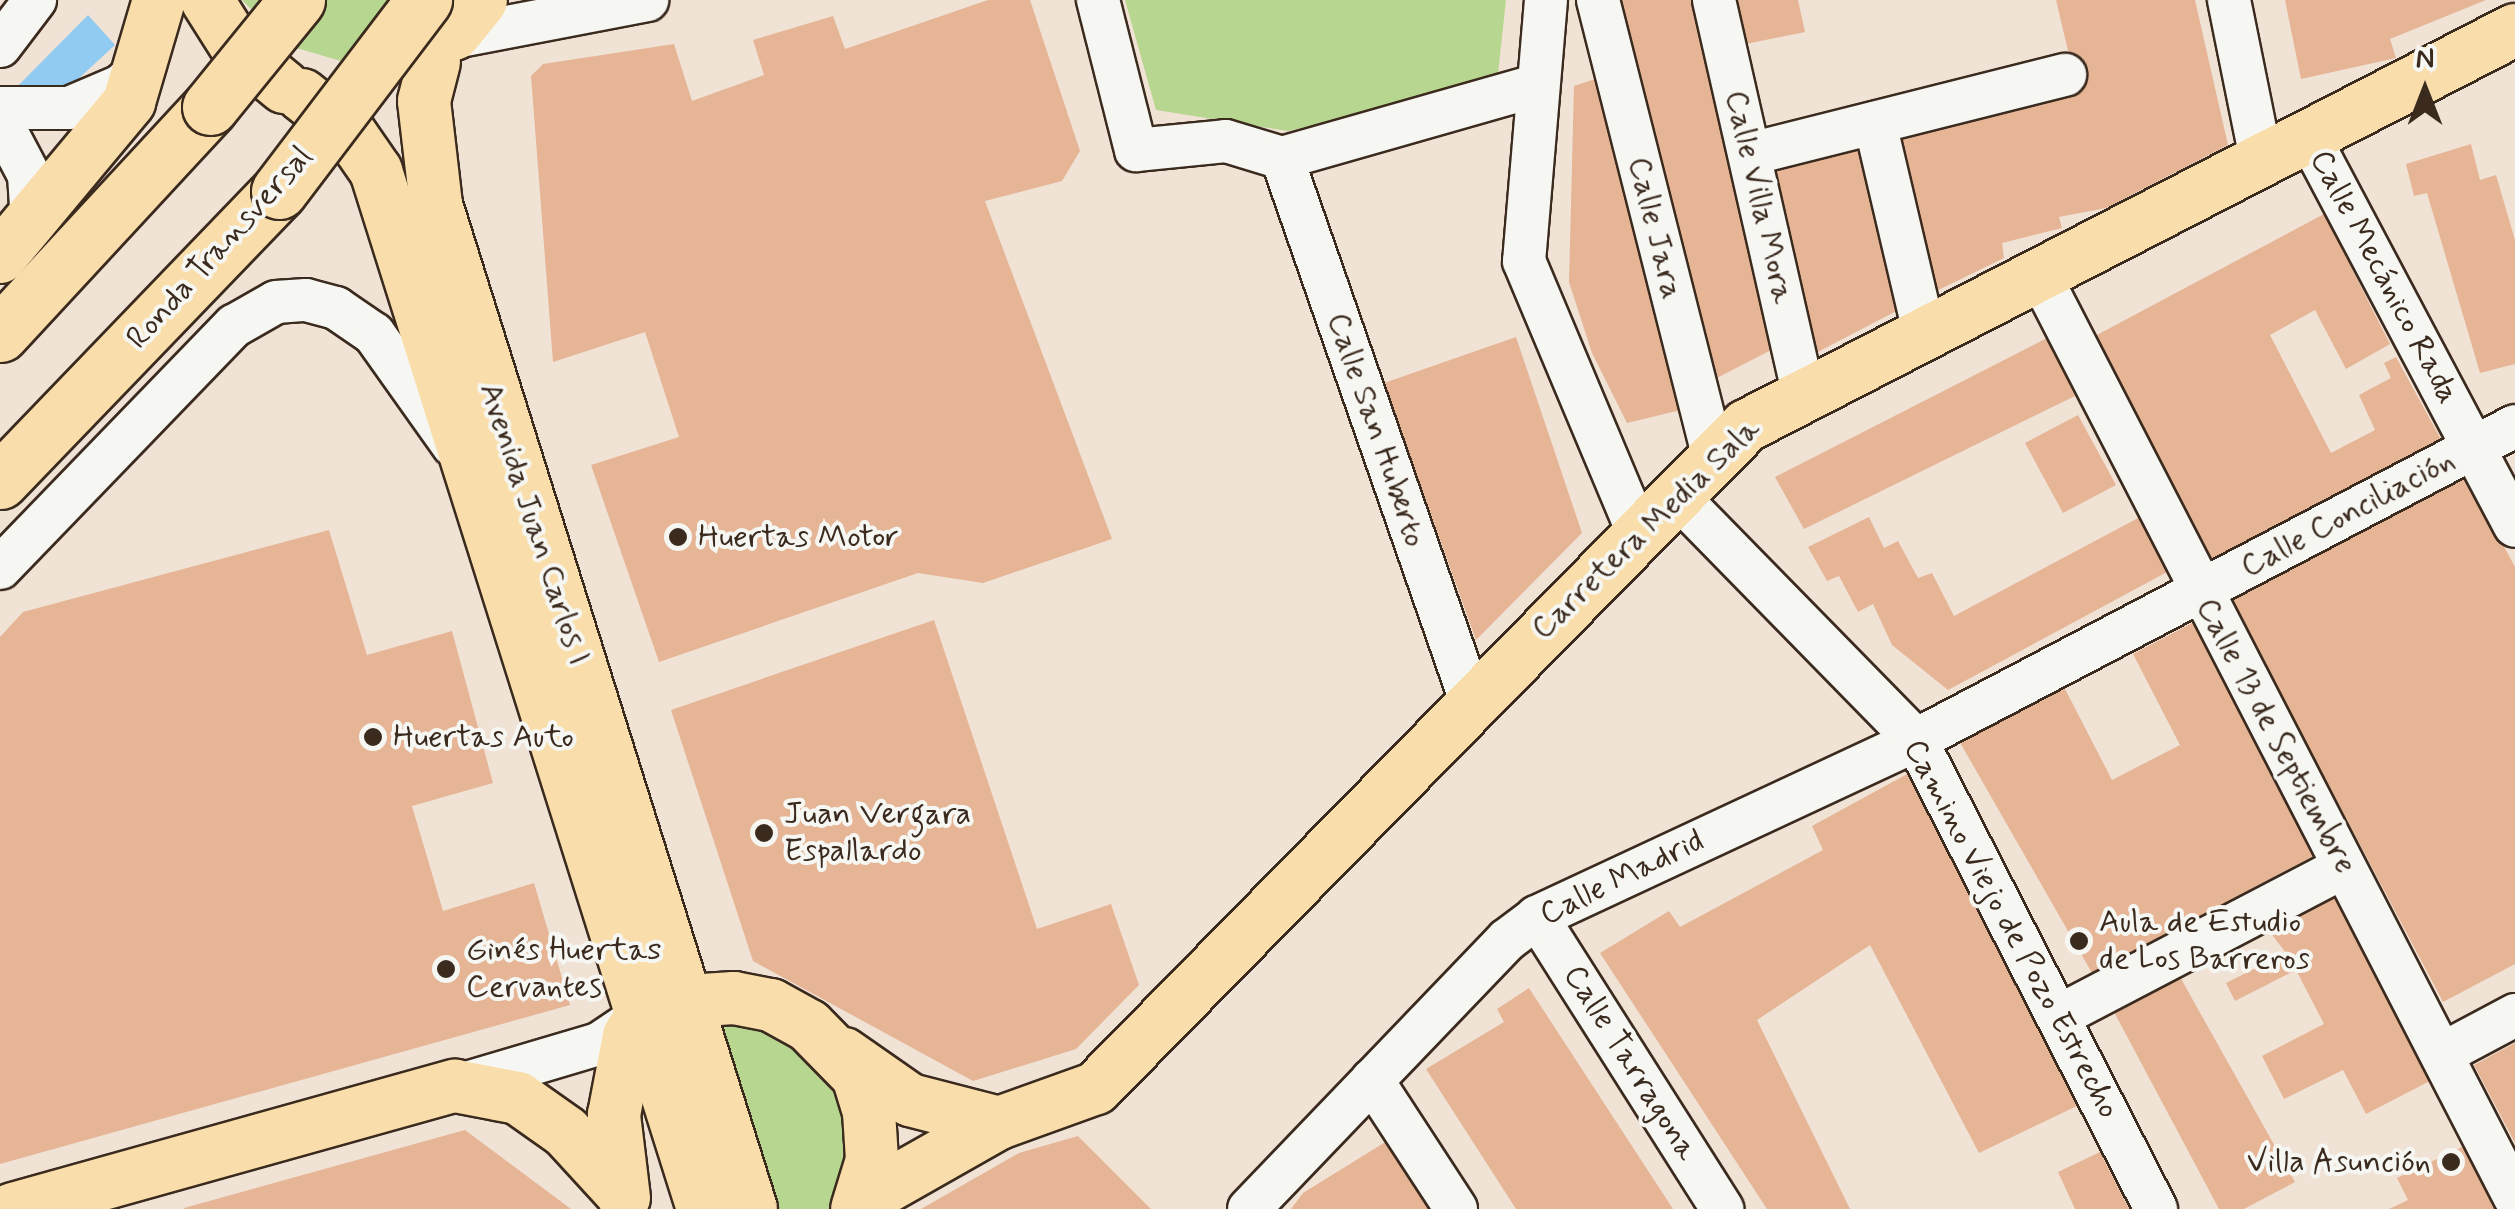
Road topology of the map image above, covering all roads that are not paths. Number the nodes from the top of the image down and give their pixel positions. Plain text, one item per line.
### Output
1 (35, 0) edge
2 (160, 0) edge
3 (206, 0) edge
4 (297, 0) edge
5 (647, 0) edge
6 (1098, 0) edge
7 (1546, 0) edge
8 (1598, 0) edge
9 (1714, 0) edge
10 (2229, 0) edge
11 (450, 22) edge
12 (2515, 30) edge
13 (0, 46) edge
14 (146, 64) junction
15 (2065, 75) dead end
16 (1538, 85) junction
17 (302, 95) junction
18 (15, 120) edge
19 (1875, 122) junction
20 (2308, 135) junction
21 (1750, 154) junction
22 (1282, 158) junction
23 (2261, 160) junction
24 (16, 240) edge
25 (2038, 274) junction
26 (1924, 332) junction
27 (0, 334) edge
28 (1803, 394) junction
29 (2515, 426) edge
30 (2475, 447) junction
31 (1714, 456) junction
32 (470, 468) junction
33 (0, 482) edge
34 (1675, 494) junction
35 (2515, 526) edge
36 (1638, 532) junction
37 (0, 568) edge
38 (2200, 592) junction
39 (1471, 701) junction
40 (1916, 740) junction
41 (2344, 868) junction
42 (1537, 916) junction
43 (664, 1008) junction
44 (2061, 1015) junction
45 (2515, 1015) edge
46 (839, 1050) junction
47 (2442, 1054) junction
48 (1372, 1080) junction
49 (454, 1086) junction
50 (999, 1123) junction
51 (2515, 1198) edge
52 (625, 1200) edge
53 (859, 1205) edge
54 (14, 1209) edge
55 (703, 1209) edge
56 (751, 1209) edge
57 (1249, 1209) edge
58 (1456, 1209) edge
59 (1722, 1209) edge
60 (2156, 1209) edge

1 - 13 street
2 - 14 main road
3 - 17 main road, Avenida Juan Carlos I
4 - 27 highway, bridge
5 - 11 street
6 - 22 street
7 - 16 street
8 - 31 street, Calle Jara
9 - 21 street, Calle Villa Mora
10 - 23 street
11 - 17 main road
11 - 33 highway, Ronda Transversal, bridge
11 - 43 main road, Avenida Juan Carlos I
12 - 20 main road, Carretera Media Sala
14 - 18 street
14 - 24 main road
15 - 19 street
16 - 22 street
16 - 36 street
17 - 32 main road, Avenida Juan Carlos I
18 - 24 street
19 - 21 street
19 - 26 street
20 - 23 main road, Carretera Media Sala
20 - 30 street, Calle Mecánico Rada
21 - 28 street, Calle Villa Mora
22 - 39 street, Calle San Huberto
23 - 25 main road, Carretera Media Sala
25 - 26 main road, Carretera Media Sala
25 - 38 street, Calle 13 de Septiembre
26 - 28 main road, Carretera Media Sala
28 - 31 main road, Carretera Media Sala
29 - 30 street, Calle Conciliación
30 - 35 street, Calle Mecánico Rada
30 - 38 street, Calle Conciliación
31 - 34 main road, Carretera Media Sala
32 - 37 street
32 - 43 main road, Avenida Juan Carlos I
34 - 36 main road, Carretera Media Sala
34 - 40 street, Camino Viejo de Pozo Estrecho
36 - 39 main road, Carretera Media Sala
38 - 40 street, Calle Conciliación
38 - 41 street, Calle 13 de Septiembre
39 - 50 main road, Carretera Media Sala
40 - 42 street, Calle Madrid
40 - 44 street, Camino Viejo de Pozo Estrecho
41 - 44 street
41 - 47 street, Calle 13 de Septiembre
42 - 48 street, Calle Madrid
42 - 59 street, Calle Tarragona
43 - 46 main road
43 - 49 street
43 - 52 main road
43 - 55 main road, Avenida Juan Carlos I
43 - 56 main road, Avenida Juan Carlos I
44 - 60 street, Camino Viejo de Pozo Estrecho
45 - 47 street
46 - 50 main road
46 - 53 main road
47 - 51 street, Calle 13 de Septiembre
48 - 57 street, Calle Madrid
48 - 58 street
49 - 52 main road
49 - 54 main road
50 - 53 main road, Carretera Media Sala

